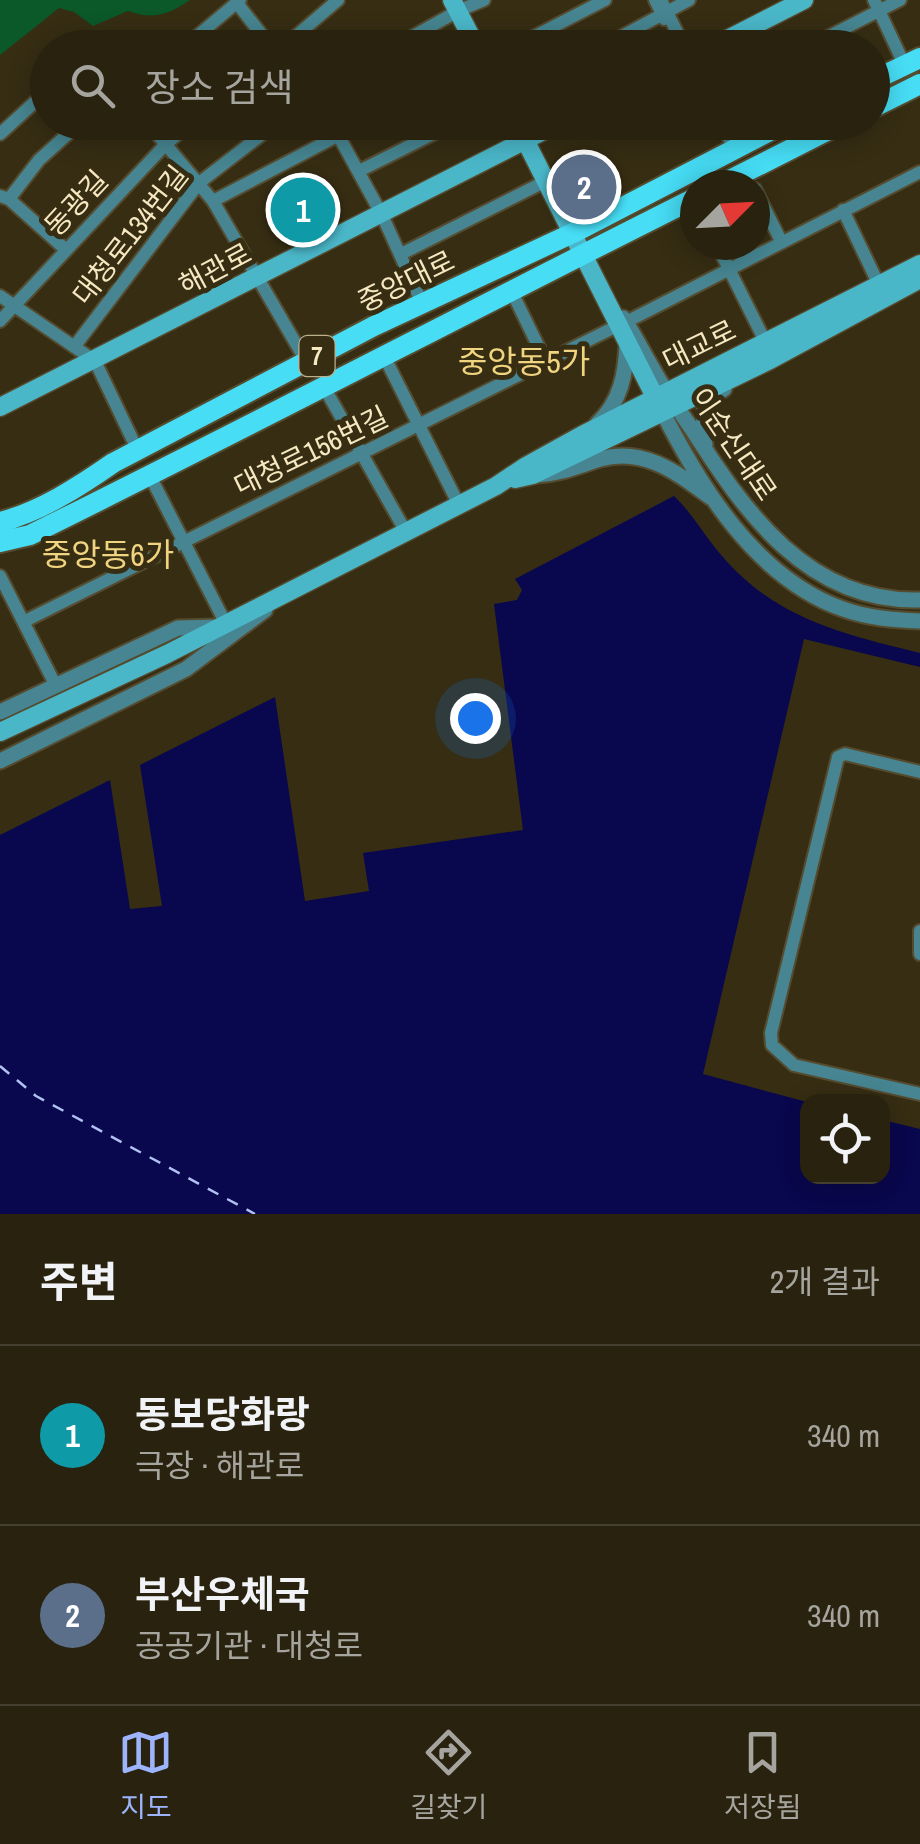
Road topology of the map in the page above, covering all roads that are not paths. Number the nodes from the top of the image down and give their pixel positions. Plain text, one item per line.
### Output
1 (338, 0) edge
2 (484, 0) edge
3 (605, 0) edge
4 (689, 0) edge
5 (804, 0) edge
6 (900, 0) edge
7 (239, 1) edge
8 (455, 5) edge
9 (876, 5) edge
10 (661, 6) edge
11 (204, 30) edge
12 (259, 30) edge
13 (303, 30) edge
14 (418, 30) edge
15 (467, 30) edge
16 (547, 30) edge
17 (626, 30) edge
18 (673, 30) edge
19 (745, 30) edge
20 (835, 30) edge
21 (916, 60) edge
22 (890, 72) edge
23 (920, 84) edge
24 (890, 99) edge
25 (30, 106) edge
26 (0, 134) edge
27 (61, 140) edge
28 (161, 140) edge
29 (171, 140) edge
30 (254, 140) edge
31 (329, 140) edge
32 (343, 140) edge
33 (421, 140) edge
34 (525, 140) joint
35 (730, 140) edge
36 (750, 140) edge
37 (816, 140) edge
38 (165, 145) junction
39 (734, 148) junction
40 (770, 170) edge
41 (359, 171) junction
42 (920, 172) edge
43 (546, 181) junction
44 (199, 182) junction
45 (4, 198) edge
46 (213, 201) junction
47 (680, 206) edge
48 (843, 210) junction
49 (382, 215) junction
50 (770, 220) edge
51 (573, 233) junction
52 (780, 241) junction
53 (65, 250) junction
54 (401, 254) junction
55 (583, 254) junction
56 (724, 260) edge
57 (920, 264) edge
58 (728, 268) junction
59 (258, 276) junction
60 (920, 279) edge
61 (879, 285) junction
62 (511, 290) junction
63 (0, 296) edge
64 (422, 303) junction
65 (16, 306) junction
66 (0, 321) edge
67 (624, 330) junction
68 (766, 343) junction
69 (74, 347) junction
70 (384, 356) junction
71 (95, 361) junction
72 (306, 361) junction
73 (546, 362) junction
74 (758, 366) junction
75 (324, 387) junction
76 (665, 402) junction
77 (0, 407) edge
78 (421, 424) junction
79 (582, 436) junction
80 (705, 450) junction
81 (138, 451) junction
82 (362, 454) junction
83 (533, 475) junction
84 (150, 476) junction
85 (505, 482) junction
86 (719, 504) junction
87 (460, 505) junction
88 (0, 522) edge
89 (406, 532) junction
90 (0, 542) edge
91 (184, 542) junction
92 (0, 576) edge
93 (288, 593) junction
94 (920, 600) edge
95 (25, 621) junction
96 (920, 621) edge
97 (223, 626) junction
98 (56, 686) junction
99 (0, 712) edge
100 (0, 732) edge
101 (0, 761) edge
102 (920, 772) edge
103 (920, 932) edge
104 (920, 954) edge
105 (920, 1094) edge

1 - 13 street
2 - 8 street
3 - 16 street
4 - 10 street
5 - 19 main road
6 - 9 street
7 - 11 street
7 - 12 street
8 - 14 street
8 - 15 main road
9 - 20 street
9 - 21 street
10 - 17 street
10 - 18 street
21 - 22 main road
23 - 24 main road
25 - 26 street
27 - 45 street
28 - 38 street
29 - 38 street, 동광길
30 - 44 street, 대청로134번길
31 - 46 street
32 - 41 street
33 - 41 street
34 - 43 main road
34 - 49 main road, 해관로
35 - 39 street
36 - 39 main road, 중앙대로 / 7
37 - 40 main road
38 - 44 street
38 - 53 street, 동광길
39 - 51 main road, 중앙대로 / 7
41 - 49 street
42 - 48 street, 대청로156번길
43 - 51 main road
43 - 54 street
44 - 46 street
44 - 69 street, 대청로134번길
45 - 53 street
46 - 59 street
47 - 55 main road, 중앙대로 / 7
48 - 52 street, 대청로156번길
48 - 61 street
49 - 54 street
49 - 59 main road, 해관로
50 - 52 street
51 - 55 main road
51 - 64 main road, 중앙대로 / 7
52 - 58 street, 대청로156번길
53 - 65 street, 동광길
54 - 64 street
55 - 62 main road, 중앙대로 / 7
55 - 67 main road
56 - 58 street
57 - 61 main road, 대교로
58 - 67 street, 대청로156번길
58 - 68 street
59 - 71 main road, 해관로
59 - 72 street
60 - 74 main road, 대교로
61 - 68 main road, 대교로
62 - 70 main road, 중앙대로 / 7
62 - 73 street
63 - 65 street
64 - 72 main road, 중앙대로 / 7
65 - 66 street, 동광길
65 - 69 street
67 - 73 street, 대청로156번길
67 - 76 main road
67 - 79 street
68 - 76 main road, 대교로
69 - 71 street
70 - 75 main road, 중앙대로 / 7
70 - 78 street
71 - 77 main road, 해관로
71 - 81 street
72 - 81 main road, 중앙대로 / 7
73 - 78 street, 대청로156번길
74 - 76 main road, 대교로
74 - 80 street
75 - 82 street
75 - 84 main road, 중앙대로 / 7
76 - 79 main road, 대교로
76 - 80 street, 이순신대로
76 - 83 main road, 대교로
76 - 86 street, 이순신대로
78 - 82 street, 대청로156번길
78 - 87 street
79 - 85 main road, 대교로
80 - 94 street, 이순신대로
81 - 88 main road, 중앙대로 / 7
82 - 89 street
82 - 91 street, 대청로156번길
83 - 85 main road, 대교로
83 - 86 street
84 - 90 main road, 중앙대로 / 7
84 - 91 street
85 - 87 main road, 대교로
86 - 96 street, 이순신대로
87 - 89 main road, 대교로
89 - 93 main road, 대교로
91 - 95 street, 대청로156번길
91 - 97 street
92 - 95 street
93 - 97 main road, 대교로
93 - 101 street
95 - 98 street
97 - 98 street
97 - 100 main road, 대교로
98 - 99 street
102 - 105 street
103 - 104 street

